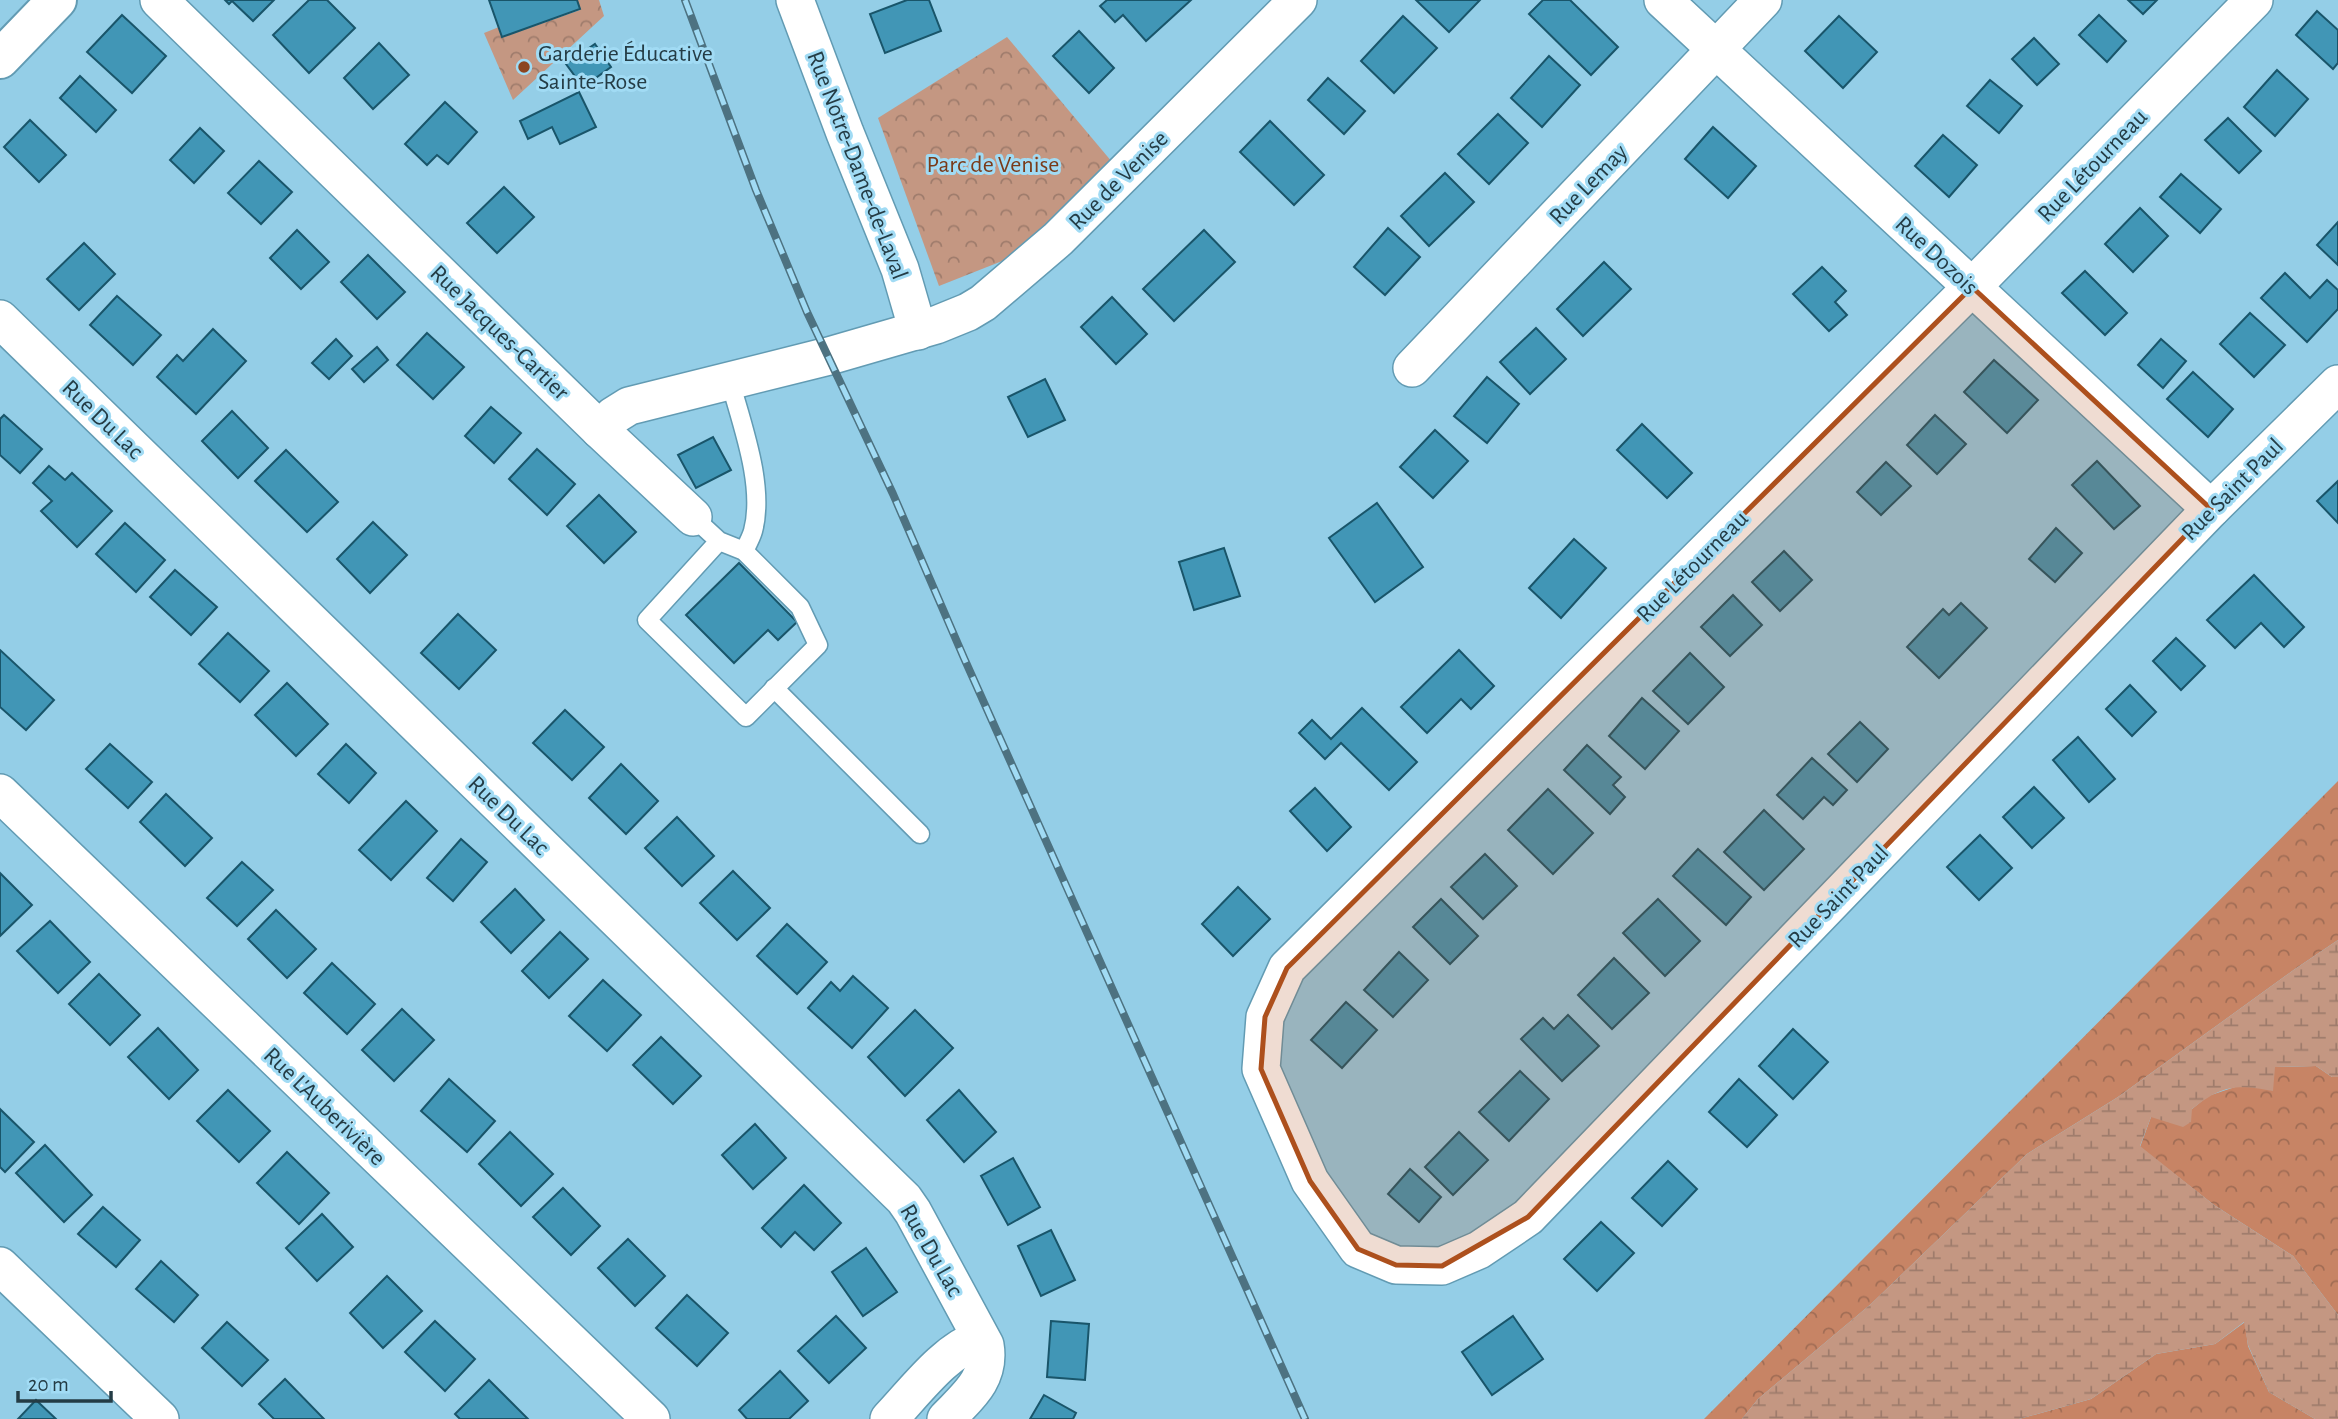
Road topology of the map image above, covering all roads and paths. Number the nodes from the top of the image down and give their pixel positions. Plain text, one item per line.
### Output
1 (57, 0) edge
2 (1298, 0) edge
3 (1664, 0) edge
4 (1763, 0) edge
5 (2254, 0) edge
6 (165, 2) edge
7 (804, 5) edge
8 (1716, 49) junction
9 (0, 59) edge
10 (1972, 287) junction
11 (0, 319) edge
12 (918, 331) junction
13 (1412, 368) dead end
14 (730, 381) junction
15 (2338, 384) edge
16 (600, 430) junction
17 (2211, 509) junction
18 (706, 529) junction
19 (744, 551) junction
20 (774, 688) junction
21 (0, 793) edge
22 (919, 834) dead end
23 (1310, 1181) joint
24 (0, 1266) edge
25 (980, 1339) junction
26 (160, 1419) edge
27 (651, 1419) edge
28 (889, 1419) edge
29 (946, 1419) edge

1 - 9 street
2 - 12 street, Rue de Venise
3 - 8 street, Rue Dozois
4 - 8 street, Rue Lemay
5 - 10 street, Rue Létourneau
6 - 16 street, Rue Jacques-Cartier
7 - 12 street, Rue Notre-Dame-de-Laval
8 - 10 street, Rue Dozois
8 - 13 street, Rue Lemay
10 - 17 street, Rue Dozois
10 - 23 street, Rue Létourneau
11 - 25 street, Rue Du Lac
12 - 14 street
14 - 16 street
14 - 19 lane
15 - 17 street, Rue Saint Paul
16 - 18 street, Rue Jacques-Cartier
17 - 23 street, Rue Saint Paul
18 - 19 lane
18 - 20 lane
19 - 20 lane
20 - 22 lane
21 - 27 street, Rue L'Auberivière
24 - 26 street
25 - 28 street
25 - 29 street

